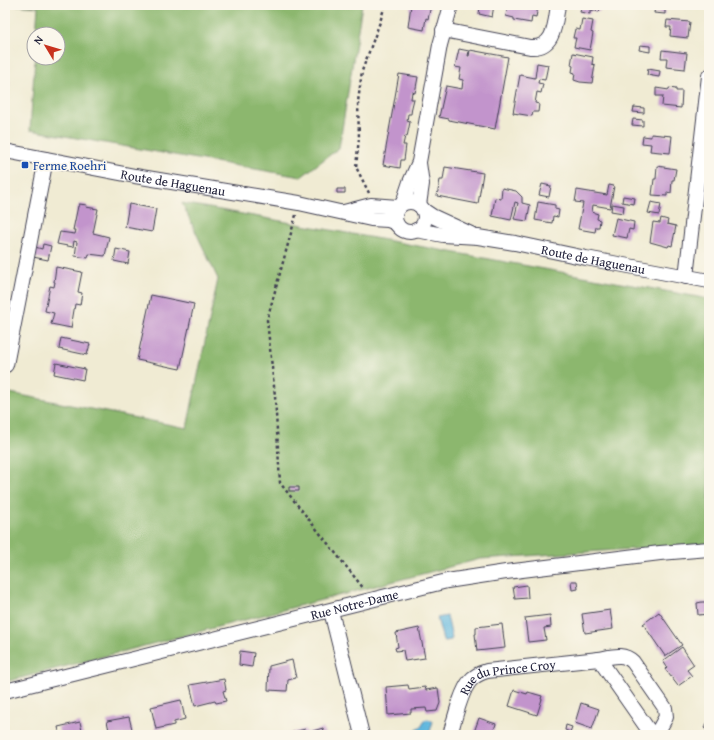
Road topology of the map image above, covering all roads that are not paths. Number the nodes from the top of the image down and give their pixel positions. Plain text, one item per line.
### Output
1 (451, 5) edge
2 (558, 5) edge
3 (443, 30) junction
4 (709, 76) edge
5 (5, 151) edge
6 (46, 159) junction
7 (419, 162) junction
8 (401, 205) junction
9 (421, 208) junction
10 (342, 213) junction
11 (396, 224) junction
12 (416, 230) junction
13 (478, 238) junction
14 (686, 277) junction
15 (709, 281) edge
16 (6, 365) edge
17 (709, 549) edge
18 (332, 611) junction
19 (599, 659) junction
20 (5, 691) edge
21 (362, 735) edge
22 (450, 735) edge
23 (652, 735) edge
24 (656, 735) edge

1 - 3 street
2 - 3 street
3 - 7 street
4 - 14 street
5 - 6 street, Route de Haguenau
6 - 10 street, Route de Haguenau
6 - 16 street
7 - 8 street
7 - 9 street
8 - 9 street
8 - 10 street, Route de Haguenau
8 - 11 street
9 - 12 street
9 - 13 street, Route de Haguenau
10 - 11 street, Route de Haguenau
11 - 12 street
12 - 13 street, Route de Haguenau
13 - 14 street, Route de Haguenau
14 - 15 street, Route de Haguenau
17 - 18 street, Rue Notre-Dame
18 - 20 street, Rue Notre-Dame
18 - 21 street
19 - 22 street, Rue du Prince Croy
19 - 23 street
19 - 24 street, Rue du Prince Croy

